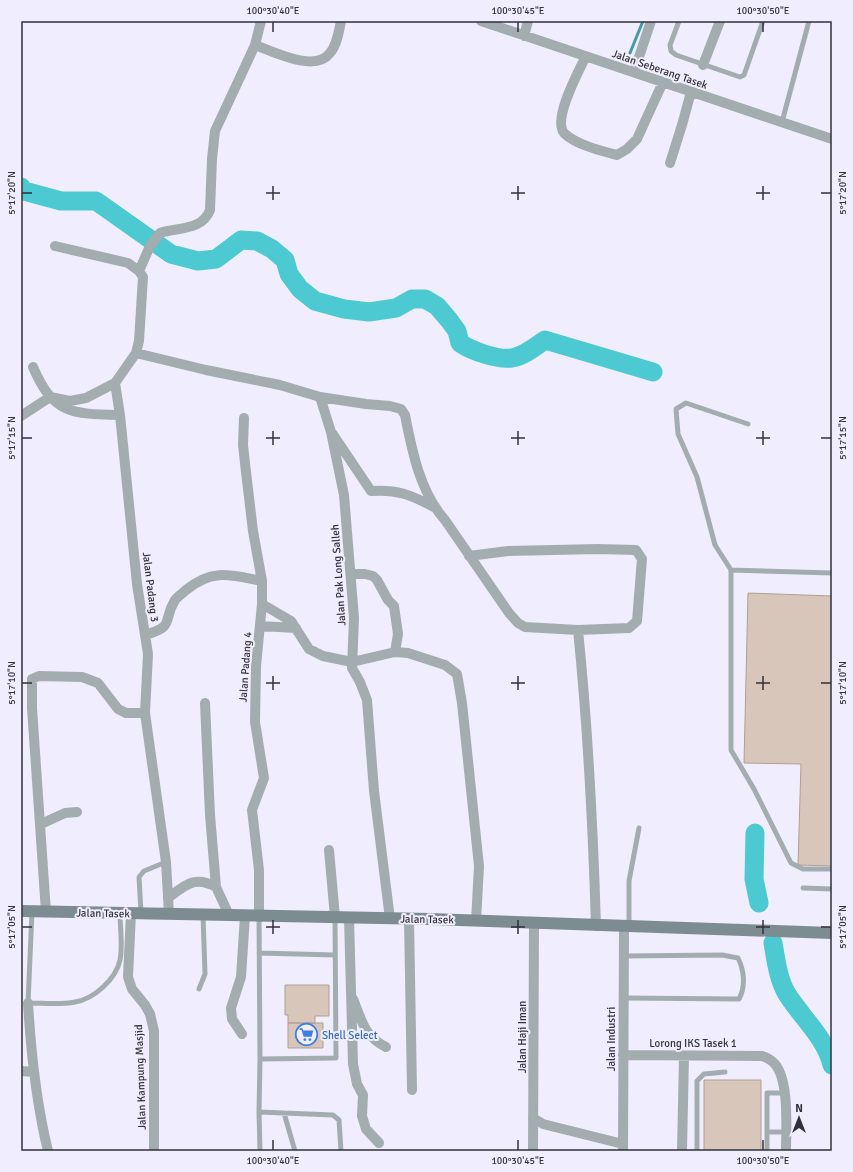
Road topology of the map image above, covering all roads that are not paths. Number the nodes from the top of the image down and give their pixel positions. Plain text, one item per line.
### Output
1 (261, 21) edge
2 (342, 21) edge
3 (481, 21) edge
4 (528, 21) edge
5 (651, 21) edge
6 (679, 21) edge
7 (720, 21) edge
8 (763, 21) edge
9 (809, 21) edge
10 (524, 36) junction
11 (254, 45) junction
12 (586, 56) junction
13 (703, 65) junction
14 (634, 72) junction
15 (663, 82) junction
16 (691, 92) junction
17 (782, 122) junction
18 (832, 139) edge
19 (670, 163) dead end
20 (55, 246) dead end
21 (139, 271) junction
22 (136, 353) junction
23 (33, 367) dead end
24 (114, 383) junction
25 (50, 397) junction
26 (320, 397) junction
27 (120, 414) junction
28 (21, 416) edge
29 (244, 418) dead end
30 (748, 424) dead end
31 (331, 432) junction
32 (434, 507) junction
33 (469, 556) junction
34 (730, 570) junction
35 (832, 573) edge
36 (352, 574) junction
37 (262, 582) junction
38 (262, 604) junction
39 (260, 626) junction
40 (296, 628) junction
41 (578, 630) junction
42 (145, 635) junction
43 (395, 652) junction
44 (352, 662) junction
45 (205, 703) dead end
46 (145, 713) junction
47 (77, 812) dead end
48 (41, 824) junction
49 (639, 828) dead end
50 (329, 850) dead end
51 (166, 862) junction
52 (832, 869) edge
53 (216, 887) junction
54 (803, 888) dead end
55 (832, 889) edge
56 (168, 898) junction
57 (27, 911) edge
58 (46, 912) junction
59 (131, 913) junction
60 (169, 914) junction
61 (203, 915) junction
62 (230, 915) junction
63 (245, 916) junction
64 (259, 916) junction
65 (335, 917) junction
66 (349, 918) junction
67 (390, 919) junction
68 (409, 919) junction
69 (476, 921) junction
70 (534, 924) junction
71 (596, 926) junction
72 (626, 927) junction
73 (832, 933) edge
74 (260, 953) junction
75 (335, 955) junction
76 (624, 956) junction
77 (199, 989) dead end
78 (351, 994) junction
79 (623, 998) junction
80 (28, 1004) junction
81 (242, 1034) dead end
82 (386, 1047) dead end
83 (623, 1054) junction
84 (684, 1056) junction
85 (260, 1059) junction
86 (21, 1071) edge
87 (33, 1072) junction
88 (725, 1072) dead end
89 (412, 1090) dead end
90 (784, 1093) junction
91 (259, 1112) junction
92 (284, 1113) junction
93 (533, 1118) junction
94 (767, 1132) junction
95 (786, 1132) junction
96 (379, 1143) dead end
97 (623, 1147) edge
98 (48, 1151) edge
99 (154, 1151) edge
100 (260, 1151) edge
101 (295, 1151) edge
102 (341, 1151) edge
103 (533, 1151) edge
104 (682, 1151) edge
105 (697, 1151) edge
106 (767, 1151) edge
107 (786, 1151) edge

1 - 11 street
2 - 11 street
3 - 10 street, Jalan Seberang Tasek
4 - 10 street
5 - 14 street
6 - 13 lane
7 - 13 street
8 - 13 lane
9 - 17 lane
10 - 12 street, Jalan Seberang Tasek
11 - 21 street
12 - 14 street, Jalan Seberang Tasek
12 - 15 street
14 - 15 street, Jalan Seberang Tasek
15 - 16 street, Jalan Seberang Tasek
16 - 17 street, Jalan Seberang Tasek
16 - 19 street
17 - 18 street, Jalan Seberang Tasek
20 - 21 street
21 - 22 street
22 - 24 street
22 - 26 street
23 - 25 street
24 - 25 street
24 - 27 street, Jalan Padang 3
25 - 27 street
25 - 28 street
26 - 31 street, Jalan Pak Long Salleh
26 - 32 street
27 - 42 street, Jalan Padang 3
29 - 37 street, Jalan Padang 4
30 - 34 lane
31 - 32 street
31 - 36 street, Jalan Pak Long Salleh
32 - 33 street
33 - 41 street
33 - 41 street
34 - 35 lane
34 - 52 lane
36 - 43 street
36 - 44 street, Jalan Pak Long Salleh
37 - 38 street, Jalan Padang 4
37 - 42 street
38 - 39 street, Jalan Padang 4
38 - 40 street
39 - 40 street
39 - 64 street, Jalan Padang 4
40 - 44 street
41 - 71 street
42 - 46 street, Jalan Padang 3
43 - 44 street
43 - 69 street
44 - 67 street, Jalan Pak Long Salleh
45 - 53 street
46 - 48 street
46 - 51 street, Jalan Padang 3
47 - 48 street
48 - 58 street
49 - 72 lane
50 - 65 street
51 - 56 street, Jalan Padang 3
51 - 59 lane
53 - 56 street
53 - 62 street
54 - 55 lane
56 - 60 street, Jalan Padang 3
57 - 58 main road, Jalan Tasek
57 - 80 lane
58 - 59 main road, Jalan Tasek
59 - 60 main road, Jalan Tasek
59 - 80 lane
59 - 99 street, Jalan Kampung Masjid
60 - 61 main road, Jalan Tasek
61 - 62 main road, Jalan Tasek
61 - 77 lane
62 - 63 main road, Jalan Tasek
63 - 64 main road, Jalan Tasek
63 - 81 street
64 - 65 main road, Jalan Tasek
64 - 74 lane
65 - 66 main road, Jalan Tasek
65 - 75 lane
66 - 67 main road, Jalan Tasek
66 - 78 street
67 - 68 main road, Jalan Tasek
68 - 69 main road, Jalan Tasek
68 - 89 street
69 - 70 main road, Jalan Tasek
70 - 71 main road, Jalan Tasek
70 - 93 street, Jalan Haji Iman
71 - 72 main road, Jalan Tasek
72 - 73 main road, Jalan Tasek
72 - 76 street, Jalan Industri
74 - 75 lane
74 - 85 lane
75 - 85 lane
76 - 79 street, Jalan Industri
76 - 79 lane
78 - 82 street
78 - 96 street
79 - 83 street, Jalan Industri
80 - 87 street
83 - 84 street, Lorong IKS Tasek 1
83 - 97 street, Jalan Industri
84 - 90 street, Lorong IKS Tasek 1
84 - 104 street
85 - 91 lane
86 - 87 street
87 - 98 street
88 - 105 lane
90 - 94 lane
90 - 95 street
91 - 92 lane
91 - 100 lane
92 - 101 lane
92 - 102 lane
93 - 97 street
93 - 103 street, Jalan Haji Iman
94 - 95 lane
94 - 106 lane
95 - 107 street

